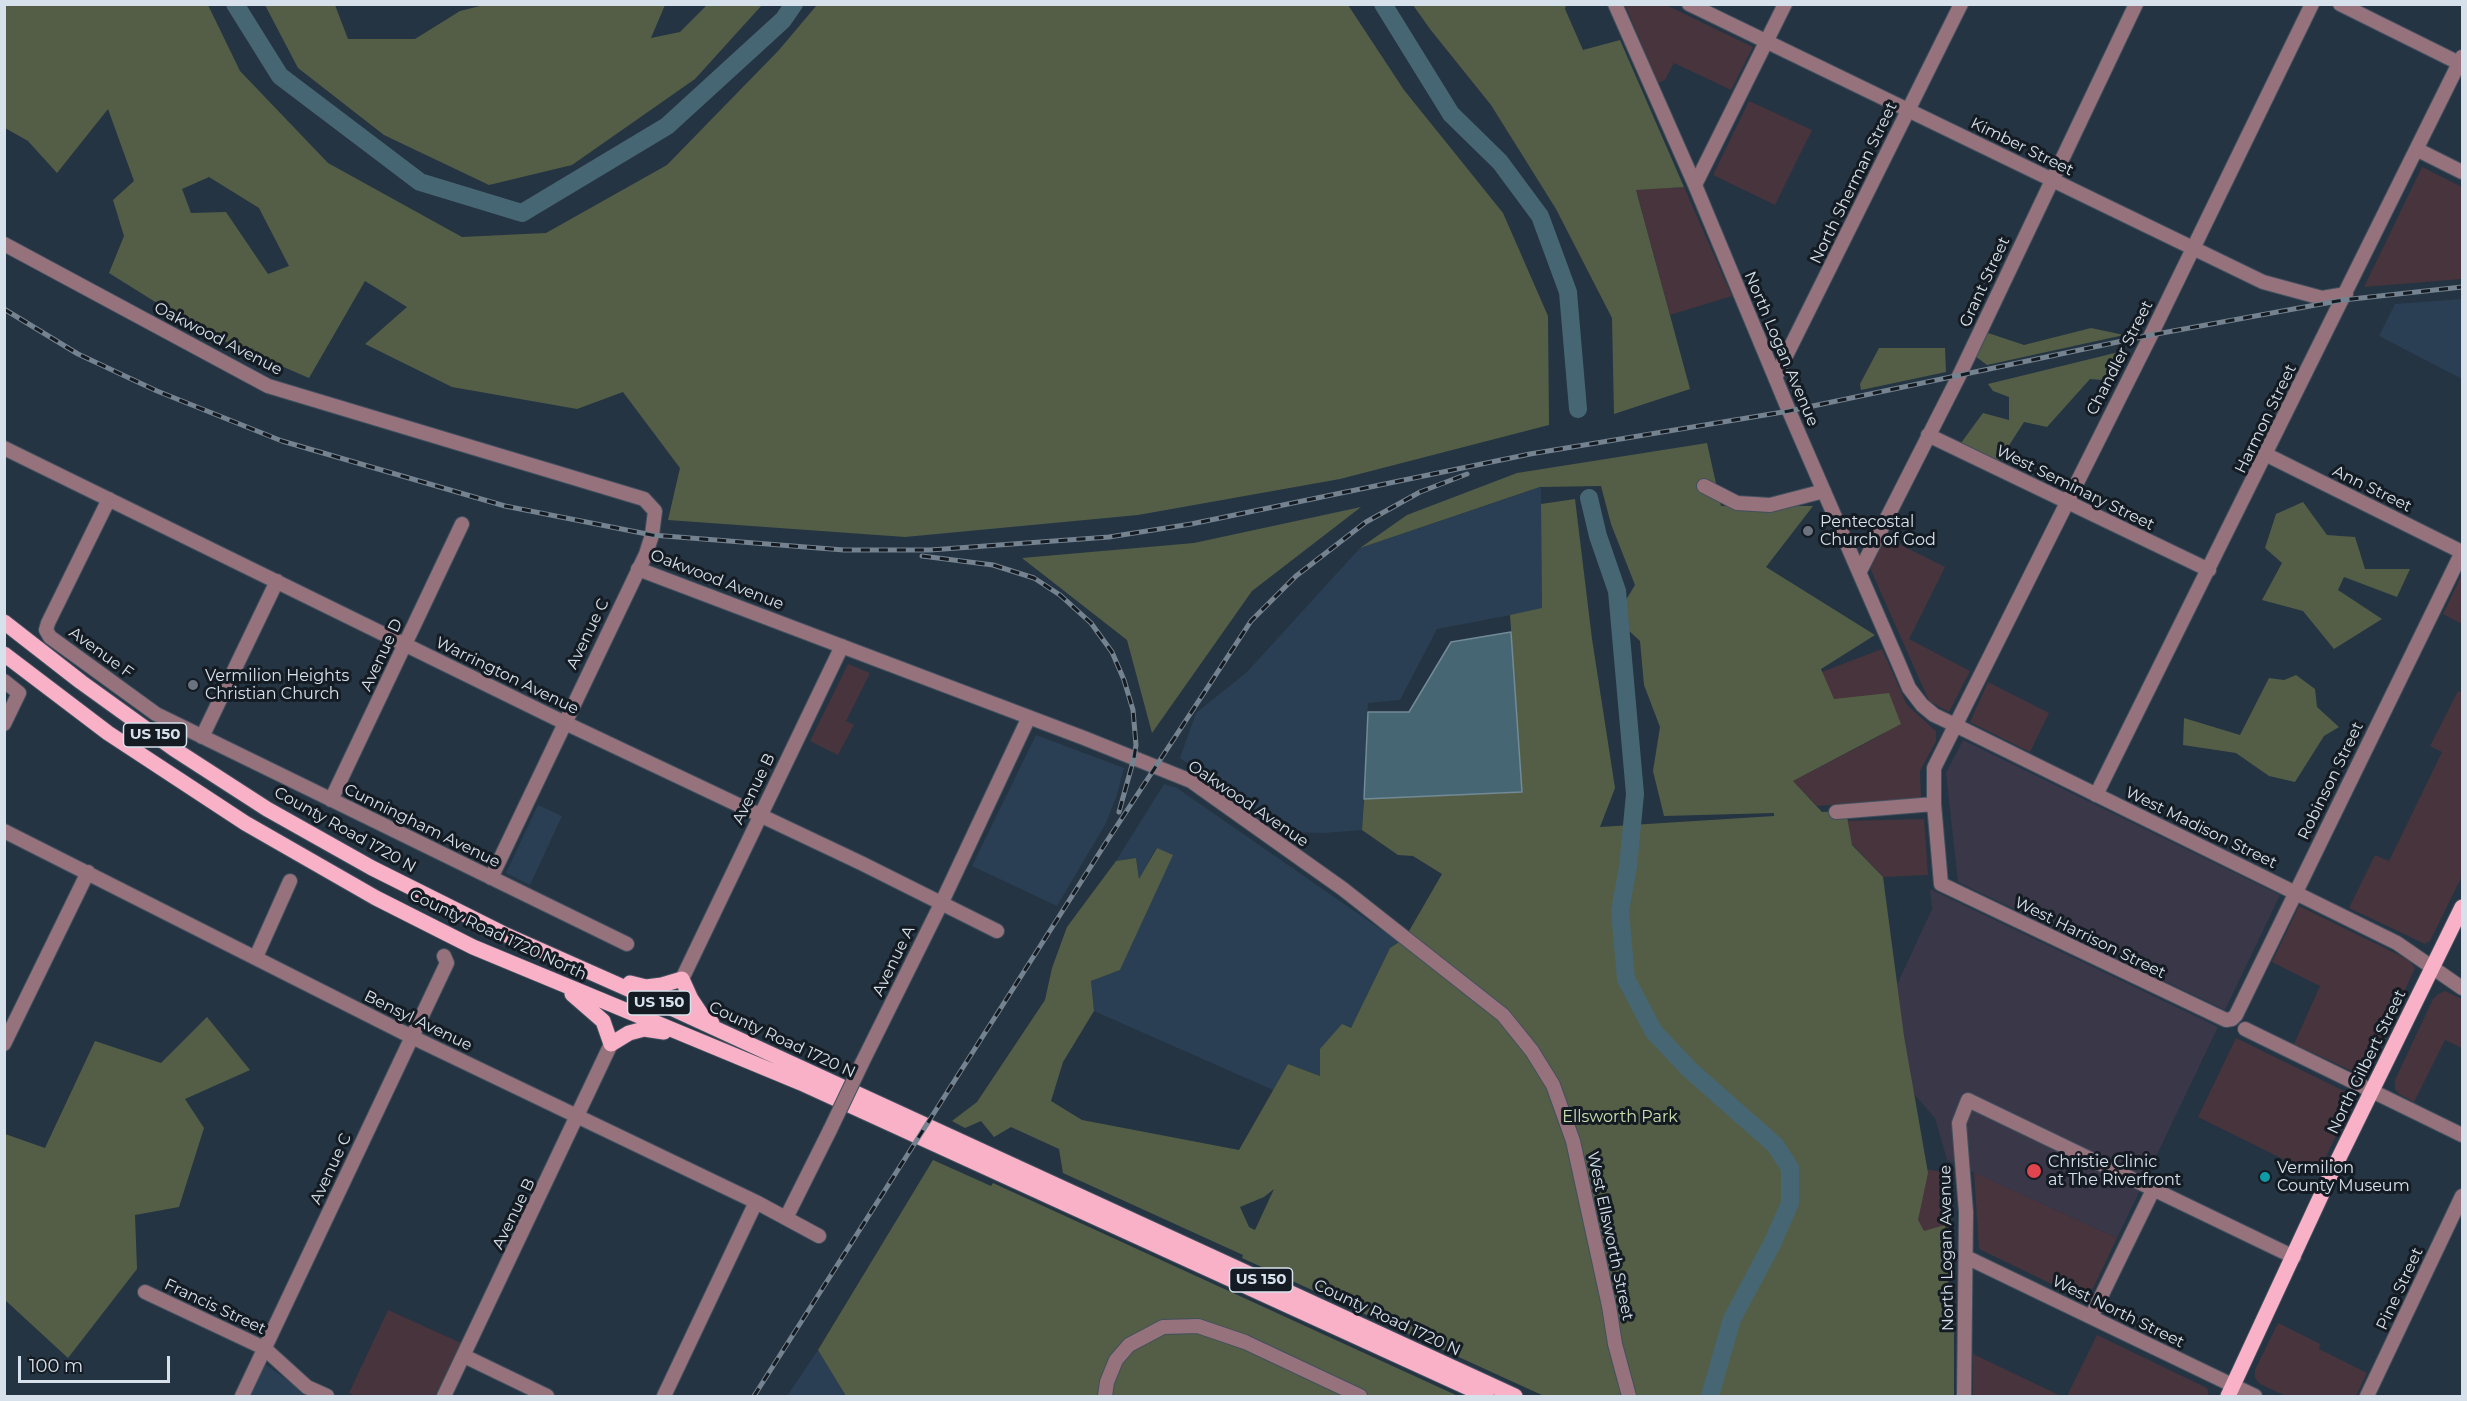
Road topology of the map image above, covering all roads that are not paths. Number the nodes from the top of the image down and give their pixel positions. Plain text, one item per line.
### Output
1 (1614, 4) edge
2 (1689, 4) edge
3 (1785, 4) edge
4 (1961, 4) edge
5 (2136, 4) edge
6 (2312, 4) edge
7 (2340, 4) edge
8 (1766, 43) junction
9 (2461, 60) edge
10 (1908, 110) junction
11 (2418, 150) junction
12 (2463, 172) edge
13 (2051, 179) junction
14 (1695, 185) junction
15 (4, 244) edge
16 (2192, 248) junction
17 (2346, 294) junction
18 (1776, 375) junction
19 (1928, 435) junction
20 (4, 448) edge
21 (2267, 455) junction
22 (1704, 486) dead end
23 (1824, 491) junction
24 (109, 499) junction
25 (2067, 502) junction
26 (462, 524) dead end
27 (2463, 552) edge
28 (638, 568) junction
29 (2209, 570) junction
30 (1860, 571) junction
31 (277, 581) junction
32 (4, 622) edge
33 (406, 645) junction
34 (842, 646) junction
35 (4, 654) edge
36 (4, 681) edge
37 (1922, 705) joint
38 (1029, 717) junction
39 (563, 722) junction
40 (4, 724) edge
41 (1955, 725) junction
42 (202, 737) junction
43 (2096, 795) junction
44 (331, 800) junction
45 (1934, 804) junction
46 (1836, 812) dead end
47 (759, 815) junction
48 (4, 831) edge
49 (88, 872) junction
50 (491, 878) junction
51 (290, 881) dead end
52 (1342, 889) joint
53 (2294, 892) junction
54 (942, 902) junction
55 (2463, 907) edge
56 (997, 931) dead end
57 (627, 944) dead end
58 (444, 956) dead end
59 (256, 957) junction
60 (2433, 967) junction
61 (587, 971) junction
62 (682, 979) junction
63 (558, 984) junction
64 (2463, 988) edge
65 (2226, 1020) joint
66 (2245, 1029) dead end
67 (723, 1033) junction
68 (685, 1034) junction
69 (412, 1037) junction
70 (4, 1044) edge
71 (611, 1044) junction
72 (2372, 1092) junction
73 (579, 1117) junction
74 (2463, 1135) edge
75 (2154, 1188) junction
76 (2463, 1196) edge
77 (756, 1202) junction
78 (786, 1218) junction
79 (819, 1236) dead end
80 (1966, 1257) junction
81 (2294, 1257) junction
82 (145, 1292) dead end
83 (2091, 1317) junction
84 (264, 1348) junction
85 (464, 1356) junction
86 (2230, 1391) edge
87 (242, 1396) edge
88 (327, 1396) edge
89 (444, 1396) edge
90 (547, 1396) edge
91 (664, 1396) edge
92 (1105, 1396) edge
93 (1360, 1396) edge
94 (1485, 1396) edge
95 (1515, 1396) edge
96 (1629, 1396) edge
97 (1964, 1396) edge
98 (2255, 1396) edge
99 (2367, 1396) edge

1 - 14 street, North Logan Avenue
2 - 8 street, Kimber Street
3 - 8 street
4 - 10 street, North Sherman Street
5 - 13 street, Grant Street
6 - 16 street, Chandler Street
7 - 9 street
8 - 10 street, Kimber Street
8 - 14 street
9 - 11 street, Harmon Street
10 - 13 street, Kimber Street
10 - 18 street, North Sherman Street
11 - 12 street
11 - 17 street, Harmon Street
13 - 16 street, Kimber Street
13 - 19 street, Grant Street
14 - 18 street, North Logan Avenue
15 - 28 street, Oakwood Avenue
16 - 17 street, Kimber Street
16 - 25 street, Chandler Street
17 - 21 street, Harmon Street
18 - 23 street, North Logan Avenue
19 - 25 street, West Seminary Street
19 - 30 street, Grant Street
20 - 24 street, Warrington Avenue
21 - 27 street, Ann Street
21 - 29 street, Harmon Street
22 - 23 street
23 - 30 street, North Logan Avenue
24 - 31 street, Warrington Avenue
24 - 42 street, Avenue F
25 - 29 street, West Seminary Street
25 - 41 street, Chandler Street
26 - 33 street, Avenue D
27 - 53 street, Robinson Street
28 - 34 street, Oakwood Avenue
28 - 39 street, Avenue C
29 - 43 street, Harmon Street
30 - 37 street, North Logan Avenue
31 - 33 street, Warrington Avenue
31 - 42 street
32 - 61 main road, County Road 1720 N / US 150
33 - 39 street, Warrington Avenue
33 - 44 street, Avenue D
34 - 38 street, Oakwood Avenue
34 - 47 street, Avenue B
35 - 63 main road, County Road 1720 North / US 150
36 - 40 street
37 - 41 street, West Madison Street
38 - 52 street, Oakwood Avenue
38 - 54 street, Avenue A
39 - 47 street, Warrington Avenue
39 - 50 street, Avenue C
41 - 43 street, West Madison Street
41 - 45 street
42 - 44 street, Cunningham Avenue
43 - 53 street, West Madison Street
44 - 50 street, Cunningham Avenue
45 - 46 street
45 - 65 street, West Harrison Street
47 - 54 street, Warrington Avenue
47 - 62 street, Avenue B
48 - 49 street, Bensyl Avenue
49 - 59 street, Bensyl Avenue
49 - 70 street
50 - 57 street, Cunningham Avenue
51 - 59 street
52 - 96 street, West Ellsworth Street
53 - 60 street, West Madison Street
53 - 65 street, Robinson Street
54 - 56 street, Warrington Avenue
54 - 78 street, Avenue A, bridge
55 - 60 main road, North Gilbert Street
58 - 69 street, Avenue C
59 - 69 street, Bensyl Avenue
60 - 64 street, West Madison Street
60 - 72 main road, North Gilbert Street
61 - 62 main road
61 - 67 main road, County Road 1720 N / US 150
62 - 67 main road
63 - 68 main road, County Road 1720 North / US 150
63 - 71 main road
66 - 72 street
67 - 95 main road, County Road 1720 N / US 150
68 - 71 main road
68 - 94 main road, County Road 1720 N / US 150
69 - 73 street, Bensyl Avenue
69 - 84 street, Avenue C
71 - 73 street, Avenue B
72 - 74 street
72 - 81 main road, North Gilbert Street
73 - 77 street, Bensyl Avenue
73 - 85 street, Avenue B
75 - 80 street, North Logan Avenue
75 - 81 street
75 - 83 street
76 - 99 street, Pine Street
77 - 78 street, Bensyl Avenue
77 - 91 street
78 - 79 street, Bensyl Avenue
80 - 83 street, West North Street
80 - 97 street, North Logan Avenue
81 - 86 main road, North Gilbert Street
82 - 84 street, Francis Street
83 - 86 street, West North Street
84 - 87 street, Avenue C
84 - 88 street, Francis Street
85 - 89 street, Avenue B
85 - 90 street
86 - 98 street, West North Street
92 - 93 street

